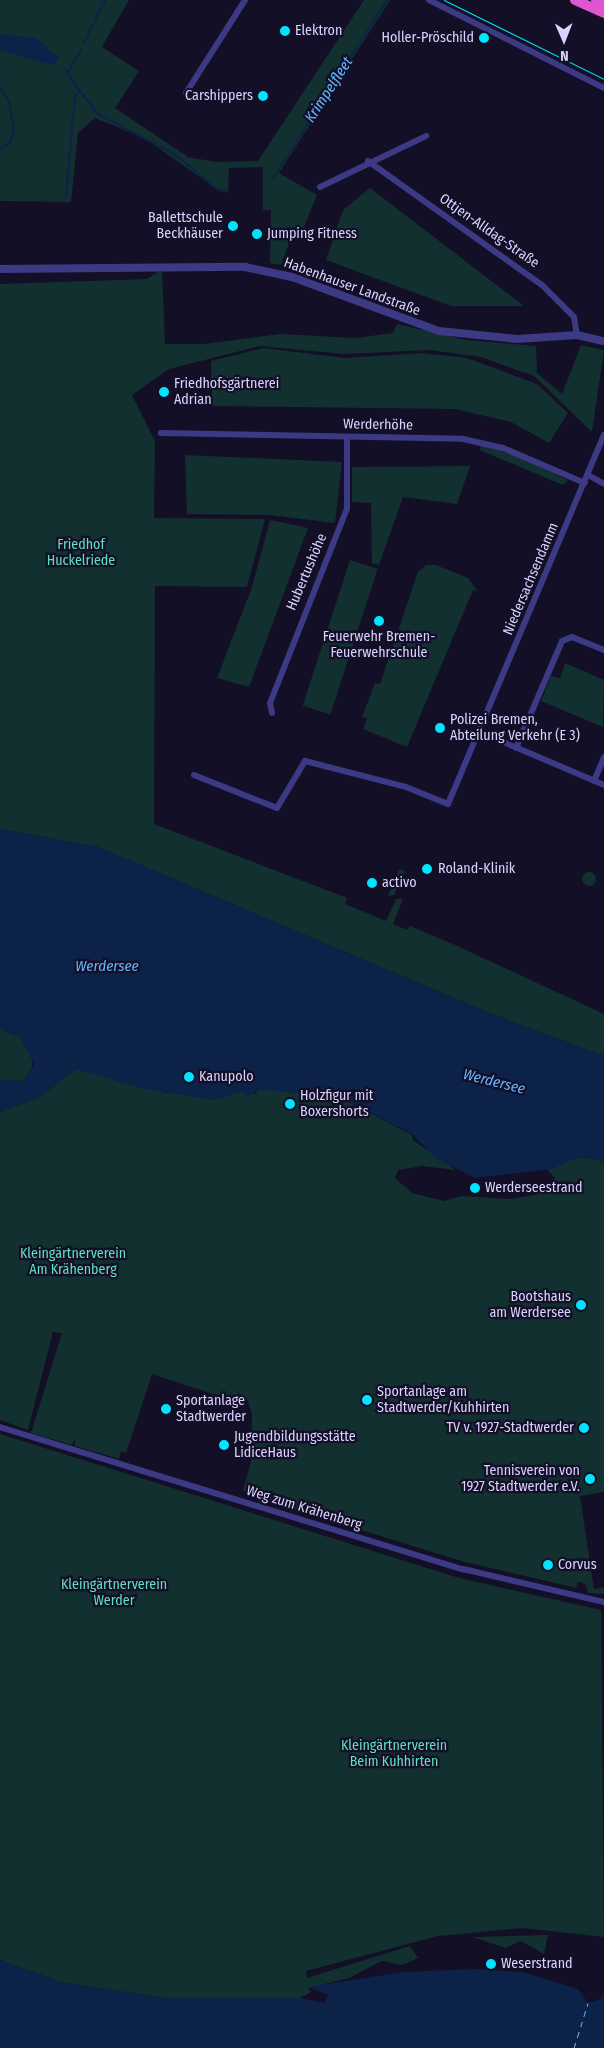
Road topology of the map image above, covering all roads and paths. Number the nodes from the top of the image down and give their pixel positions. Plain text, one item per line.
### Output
1 (245, 0) edge
2 (428, 0) edge
3 (576, 0) edge
4 (596, 0) edge
5 (604, 4) edge
6 (604, 13) edge
7 (604, 88) edge
8 (186, 93) dead end
9 (426, 136) dead end
10 (368, 161) junction
11 (320, 188) dead end
12 (0, 269) edge
13 (577, 336) junction
14 (604, 341) edge
15 (162, 434) dead end
16 (604, 435) edge
17 (348, 437) junction
18 (588, 475) junction
19 (585, 482) junction
20 (604, 484) edge
21 (604, 650) edge
22 (272, 713) dead end
23 (480, 732) junction
24 (516, 748) junction
25 (604, 757) edge
26 (194, 775) dead end
27 (594, 781) junction
28 (604, 785) edge
29 (0, 1427) edge
30 (604, 1603) edge

1 - 8 street
2 - 7 street
3 - 6 highway
4 - 5 highway
9 - 10 street
10 - 11 street
10 - 13 street, Ottjen-Alldag-Straße
12 - 13 street, Habenhauser Landstraße
13 - 14 street, Habenhauser Landstraße
15 - 17 street, Werderhöhe
16 - 18 street, Niedersachsendamm
17 - 19 street, Werderhöhe
17 - 22 street, Hubertushöhe
18 - 19 street, Niedersachsendamm
18 - 20 street
19 - 23 street, Niedersachsendamm
21 - 24 street
23 - 24 street
23 - 26 street, Niedersachsendamm
24 - 27 street
25 - 27 street
27 - 28 street
29 - 30 street, Weg zum Krähenberg

